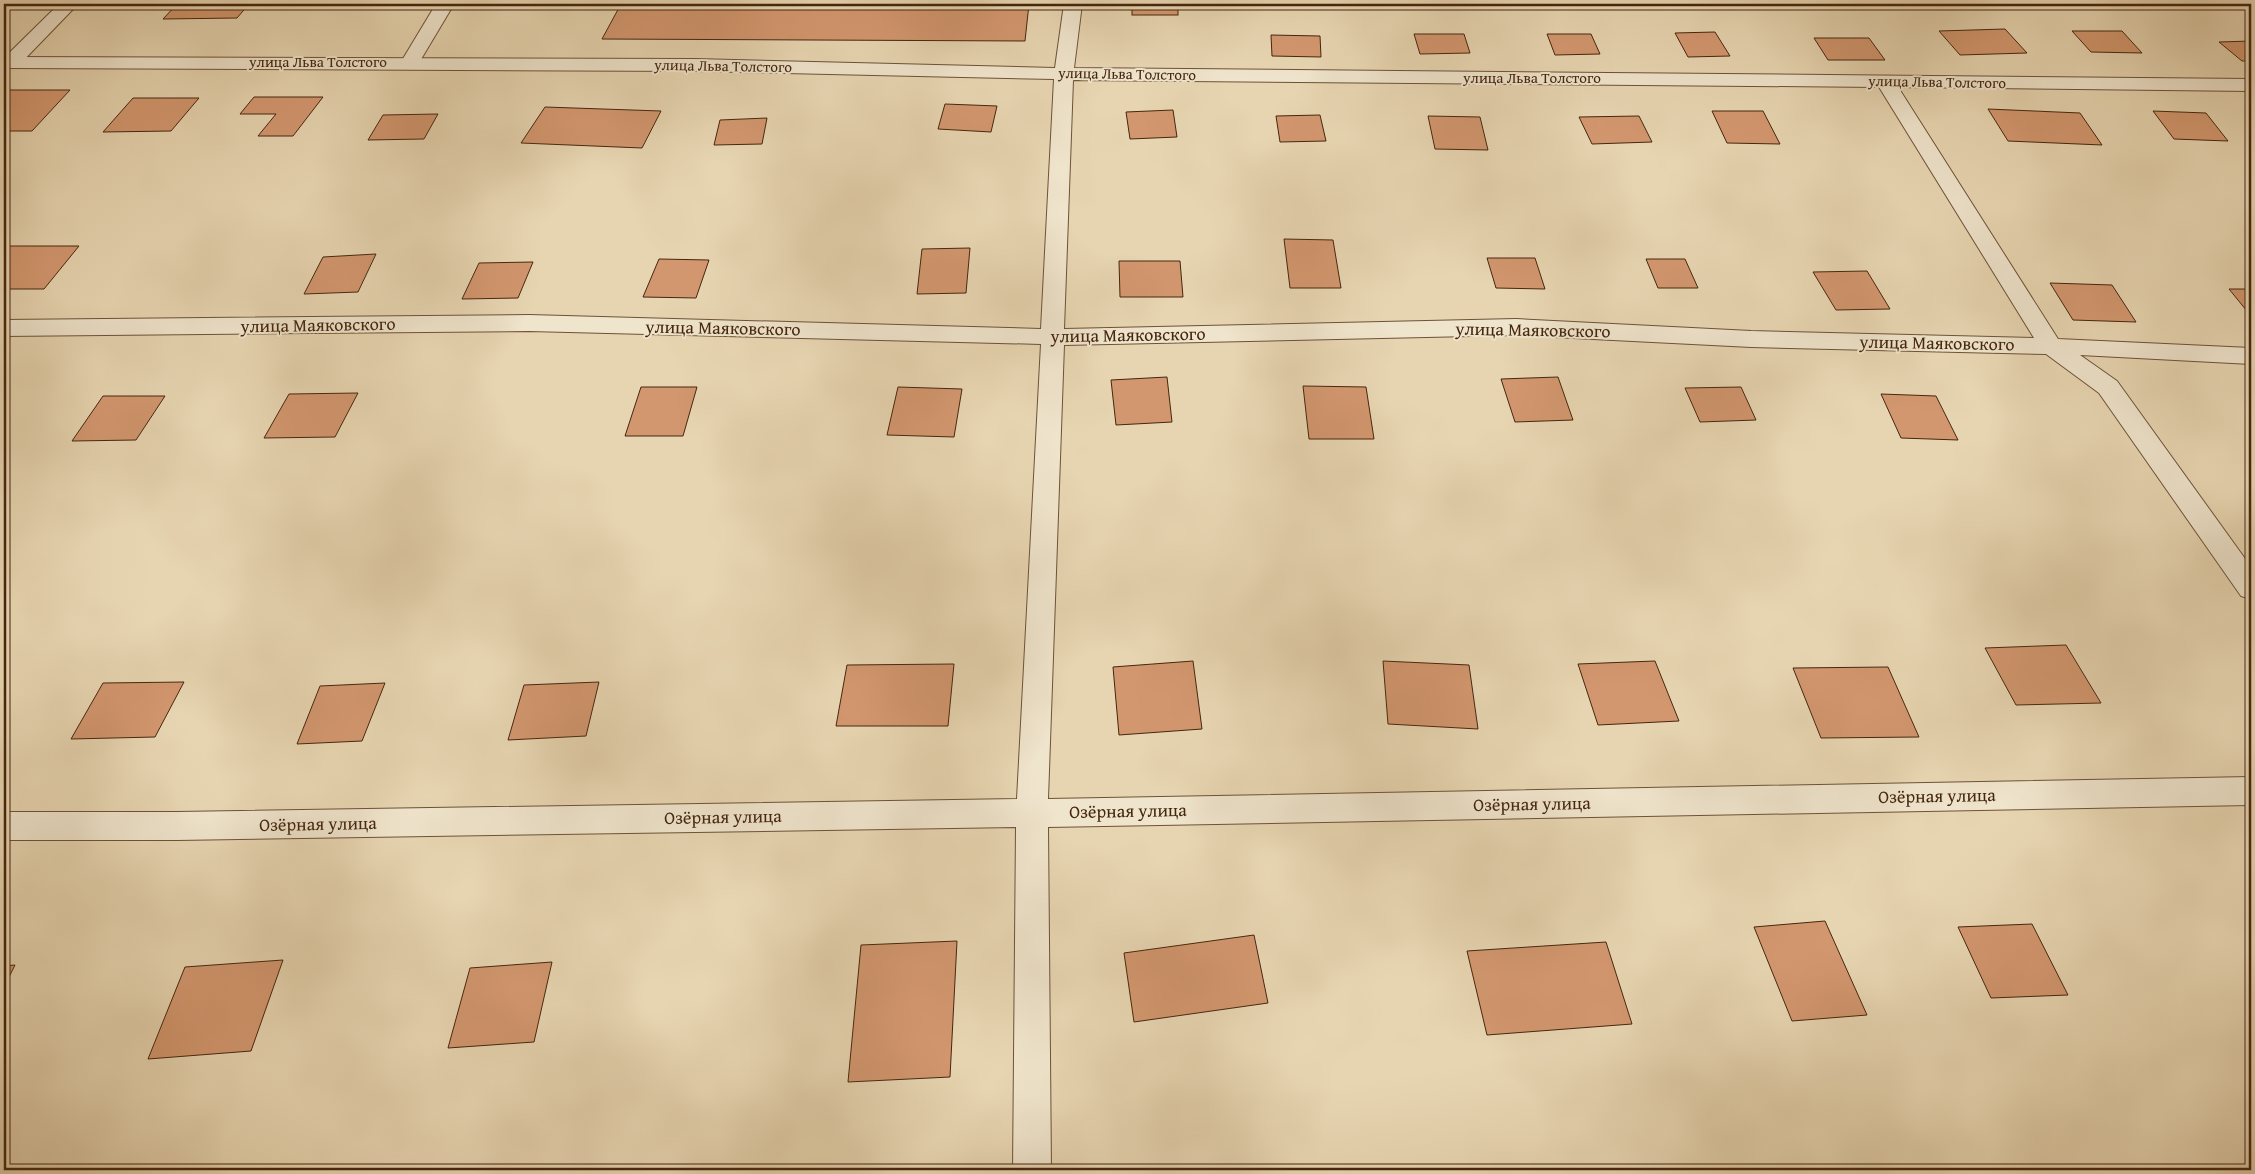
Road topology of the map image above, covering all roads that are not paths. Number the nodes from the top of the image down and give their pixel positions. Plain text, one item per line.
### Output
1 (68, 4) edge
2 (445, 4) edge
3 (1073, 4) edge
4 (7, 62) edge
5 (410, 62) junction
6 (1064, 74) junction
7 (1885, 81) junction
8 (2251, 85) edge
9 (4, 328) edge
10 (1054, 337) junction
11 (2051, 346) junction
12 (2251, 356) edge
13 (2251, 588) edge
14 (2251, 791) edge
15 (1032, 812) junction
16 (4, 826) edge
17 (1032, 1170) edge

1 - 4 street
2 - 5 street
3 - 6 street
4 - 5 street, улица Льва Толстого
5 - 6 street, улица Льва Толстого
6 - 7 street, улица Льва Толстого
6 - 10 street
7 - 8 street, улица Льва Толстого
7 - 11 street
9 - 10 street, улица Маяковского
10 - 11 street, улица Маяковского
10 - 15 street
11 - 12 street, улица Маяковского
11 - 13 street
14 - 15 street, Озёрная улица
15 - 16 street, Озёрная улица
15 - 17 street

